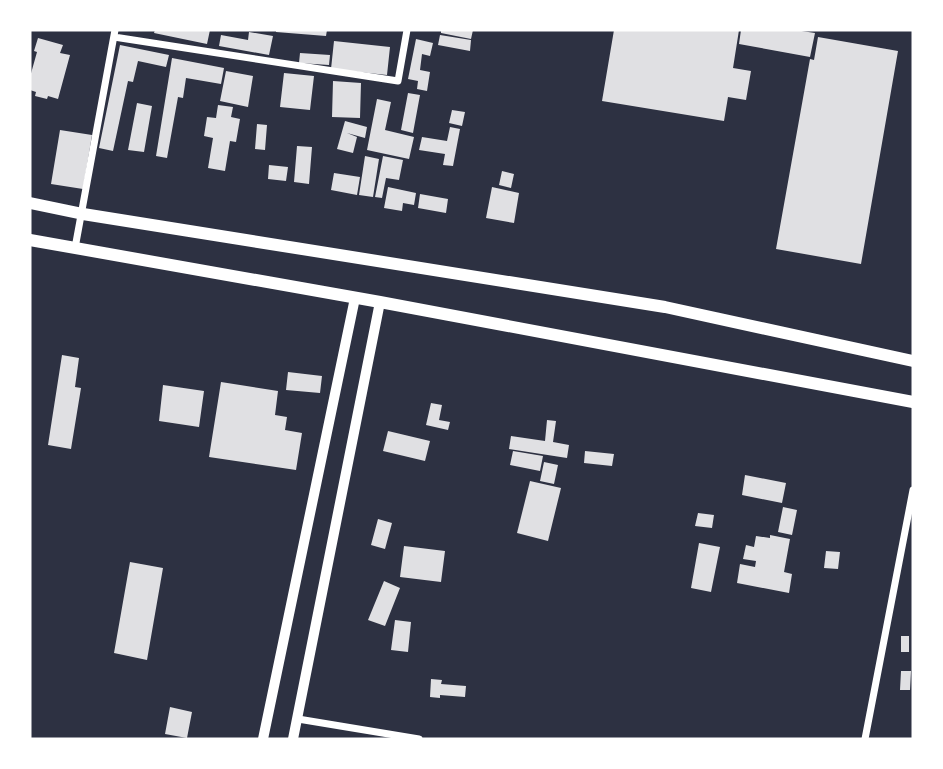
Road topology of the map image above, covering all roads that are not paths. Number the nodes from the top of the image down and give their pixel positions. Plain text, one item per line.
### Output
1 (407, 30) edge
2 (114, 34) edge
3 (30, 202) edge
4 (83, 214) junction
5 (30, 240) edge
6 (75, 248) junction
7 (355, 298) junction
8 (380, 302) junction
9 (913, 361) edge
10 (913, 402) edge
11 (913, 490) edge
12 (298, 719) junction
13 (263, 739) edge
14 (293, 739) edge
15 (419, 739) edge
16 (864, 739) edge

1 - 2 street
2 - 4 street
3 - 4 highway
4 - 6 street
4 - 9 highway
5 - 6 highway
6 - 7 highway
7 - 8 highway
7 - 13 main road
8 - 10 highway
8 - 12 main road
11 - 16 street
12 - 14 main road
12 - 15 street

